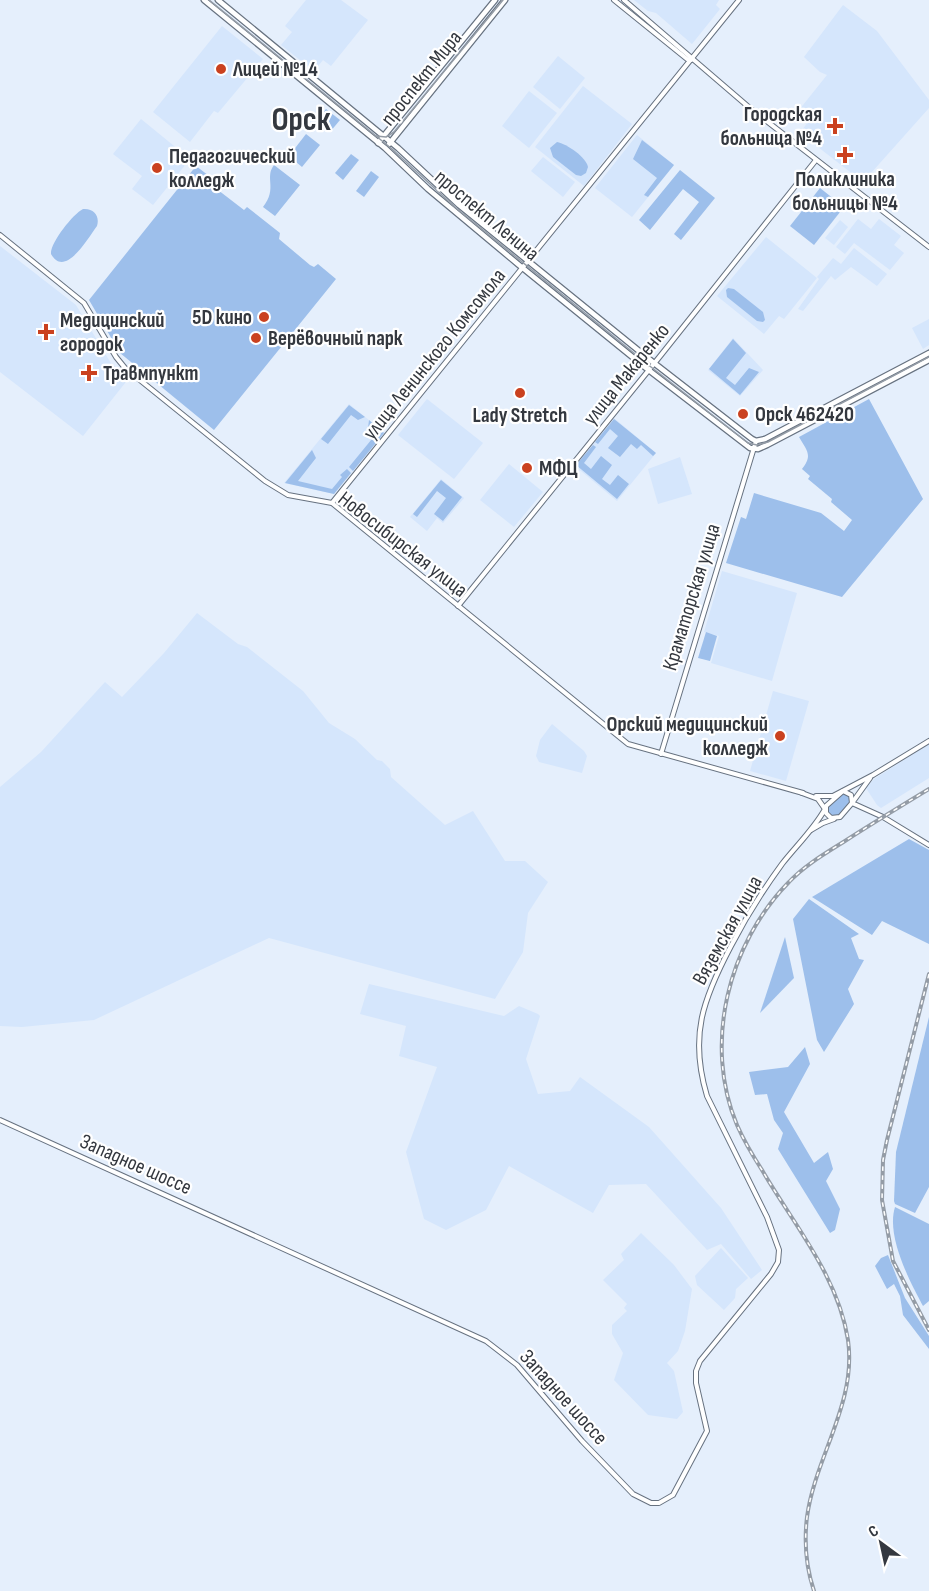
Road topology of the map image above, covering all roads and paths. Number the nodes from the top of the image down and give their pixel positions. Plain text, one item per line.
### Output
1 (204, 0) edge
2 (218, 0) edge
3 (495, 0) edge
4 (505, 0) edge
5 (614, 0) edge
6 (624, 0) edge
7 (739, 0) edge
8 (692, 60) junction
9 (383, 136) junction
10 (378, 142) junction
11 (390, 142) junction
12 (385, 148) junction
13 (816, 160) junction
14 (0, 236) edge
15 (929, 247) edge
16 (529, 260) junction
17 (523, 268) junction
18 (929, 353) edge
19 (929, 360) edge
20 (654, 363) junction
21 (649, 370) junction
22 (756, 441) junction
23 (753, 449) junction
24 (332, 504) junction
25 (458, 606) junction
26 (929, 741) edge
27 (661, 754) junction
28 (873, 775) junction
29 (840, 792) junction
30 (802, 793) junction
31 (852, 803) junction
32 (825, 809) junction
33 (835, 819) junction
34 (806, 834) junction
35 (929, 845) edge
36 (0, 1120) edge
37 (749, 1183) joint

1 - 10 main road, проспект Ленина
2 - 9 main road, проспект Ленина
3 - 9 main road, проспект Мира
4 - 11 main road, проспект Мира
5 - 8 main road
6 - 8 main road
7 - 8 main road, улица Ленинского Комсомола
8 - 13 main road
8 - 16 main road, улица Ленинского Комсомола
9 - 10 main road, проспект Мира
9 - 11 main road, проспект Ленина
10 - 12 main road, проспект Ленина
11 - 12 main road, проспект Мира
11 - 16 main road, проспект Ленина
12 - 17 main road, проспект Ленина
13 - 15 main road
13 - 20 main road, улица Макаренко
14 - 24 main road, Новосибирская улица
16 - 17 main road, улица Ленинского Комсомола
16 - 20 main road, проспект Ленина
17 - 21 main road, проспект Ленина
17 - 24 main road, улица Ленинского Комсомола
18 - 22 main road
19 - 23 main road
20 - 21 main road, улица Макаренко
20 - 22 main road, проспект Ленина
21 - 23 main road, проспект Ленина
21 - 25 main road, улица Макаренко
22 - 23 main road, Краматорская улица
23 - 27 main road, Краматорская улица
24 - 25 main road, Новосибирская улица
25 - 27 main road, Новосибирская улица
26 - 28 main road
27 - 30 main road, Новосибирская улица
28 - 29 main road
28 - 31 main road
29 - 30 main road
29 - 31 main road
29 - 32 main road
30 - 32 main road
31 - 33 main road
31 - 35 main road
32 - 33 main road
32 - 34 main road, Вяземская улица
33 - 34 main road
34 - 37 main road, Вяземская улица
36 - 37 main road, Западное шоссе

